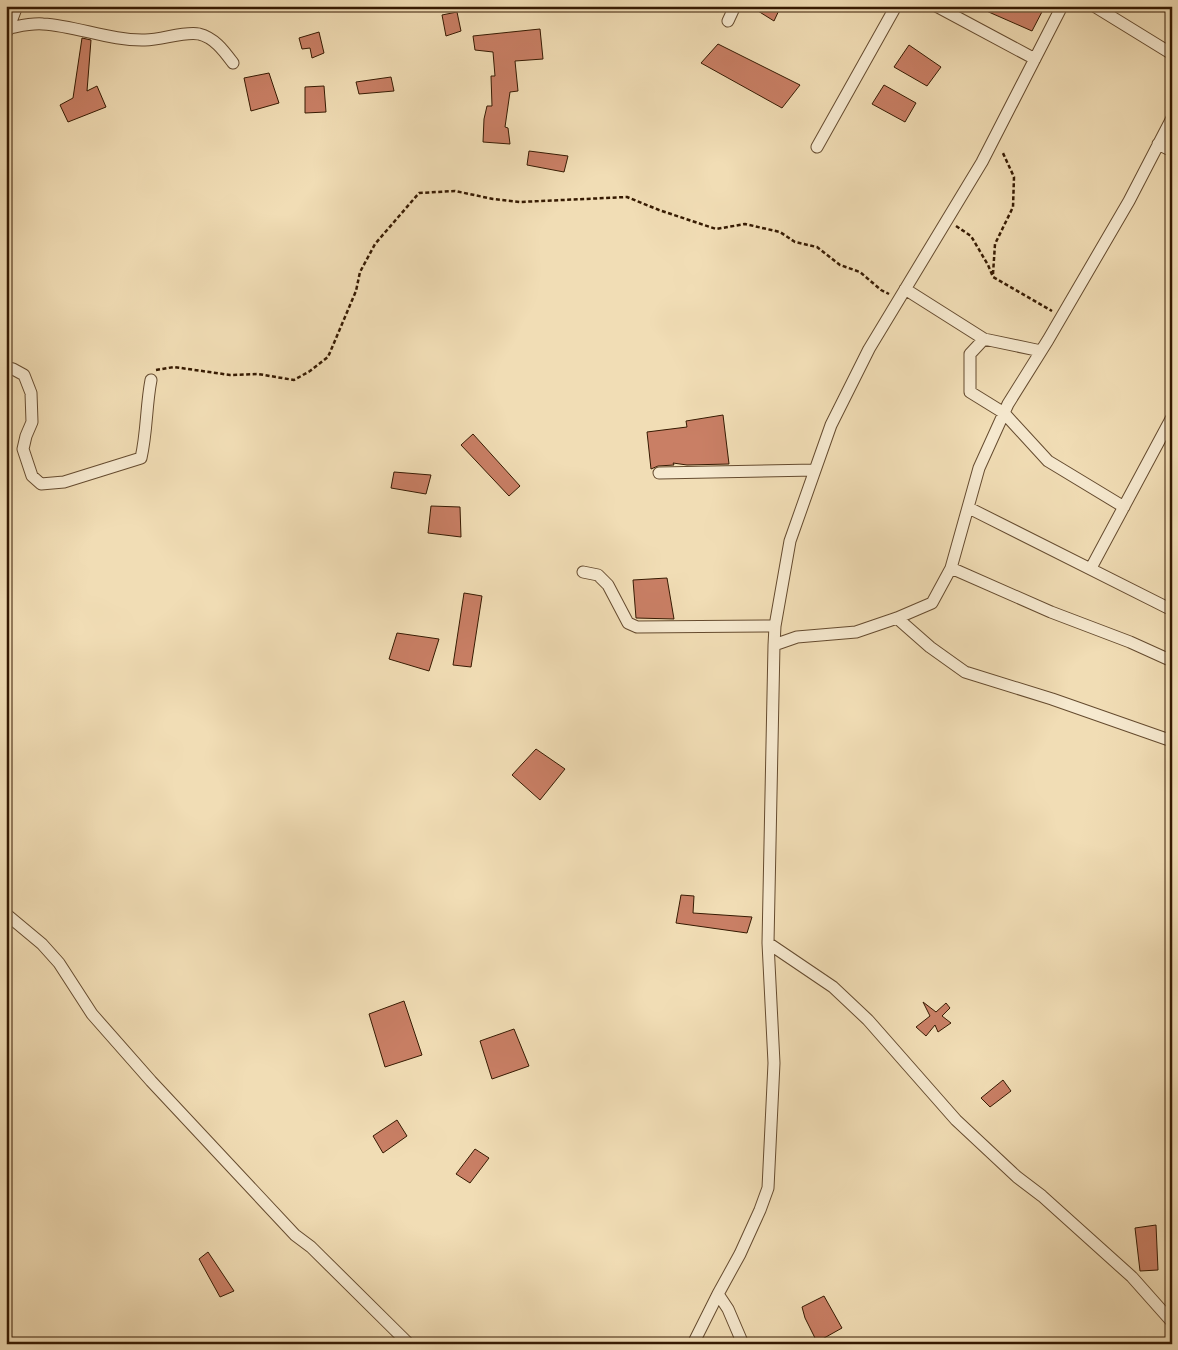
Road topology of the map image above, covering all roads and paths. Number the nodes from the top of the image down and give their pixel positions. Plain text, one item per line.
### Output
1 (17, 6) edge
2 (735, 6) edge
3 (896, 6) edge
4 (936, 6) edge
5 (1062, 6) edge
6 (1094, 6) edge
7 (728, 21) dead end
8 (8, 31) edge
9 (1172, 54) edge
10 (1035, 59) junction
11 (233, 63) dead end
12 (1172, 118) edge
13 (995, 137) junction
14 (1158, 144) junction
15 (817, 147) dead end
16 (1172, 151) edge
17 (947, 220) junction
18 (993, 276) junction
19 (902, 294) junction
20 (1062, 316) junction
21 (984, 339) junction
22 (1041, 351) junction
23 (6, 367) edge
24 (151, 380) joint
25 (1004, 414) junction
26 (1172, 416) edge
27 (815, 470) junction
28 (659, 473) dead end
29 (1124, 507) junction
30 (969, 508) junction
31 (951, 568) junction
32 (1091, 568) junction
33 (583, 572) dead end
34 (1172, 610) edge
35 (897, 618) junction
36 (775, 626) junction
37 (774, 645) junction
38 (1172, 661) edge
39 (1172, 741) edge
40 (6, 914) edge
41 (768, 943) junction
42 (718, 1294) junction
43 (1172, 1322) edge
44 (409, 1344) edge
45 (693, 1344) edge
46 (743, 1344) edge

1 - 8 street
2 - 7 street
3 - 15 street
4 - 10 street
5 - 10 street
6 - 9 street
8 - 11 street
10 - 13 street
12 - 14 street
13 - 17 street
13 - 18 path
14 - 16 street
14 - 20 street
17 - 18 path
17 - 19 street
18 - 20 path
19 - 21 street
19 - 24 path
19 - 27 street
20 - 22 street
21 - 22 street
21 - 25 street
22 - 25 street
23 - 24 street
25 - 29 street
25 - 30 street
26 - 29 street
27 - 28 street
27 - 36 street
29 - 32 street
30 - 31 street
30 - 32 street
31 - 35 street
31 - 38 street
32 - 34 street
33 - 36 street
35 - 37 street
35 - 39 street
36 - 37 street
37 - 41 street
40 - 44 street
41 - 42 street
41 - 43 street
42 - 45 street
42 - 46 street

